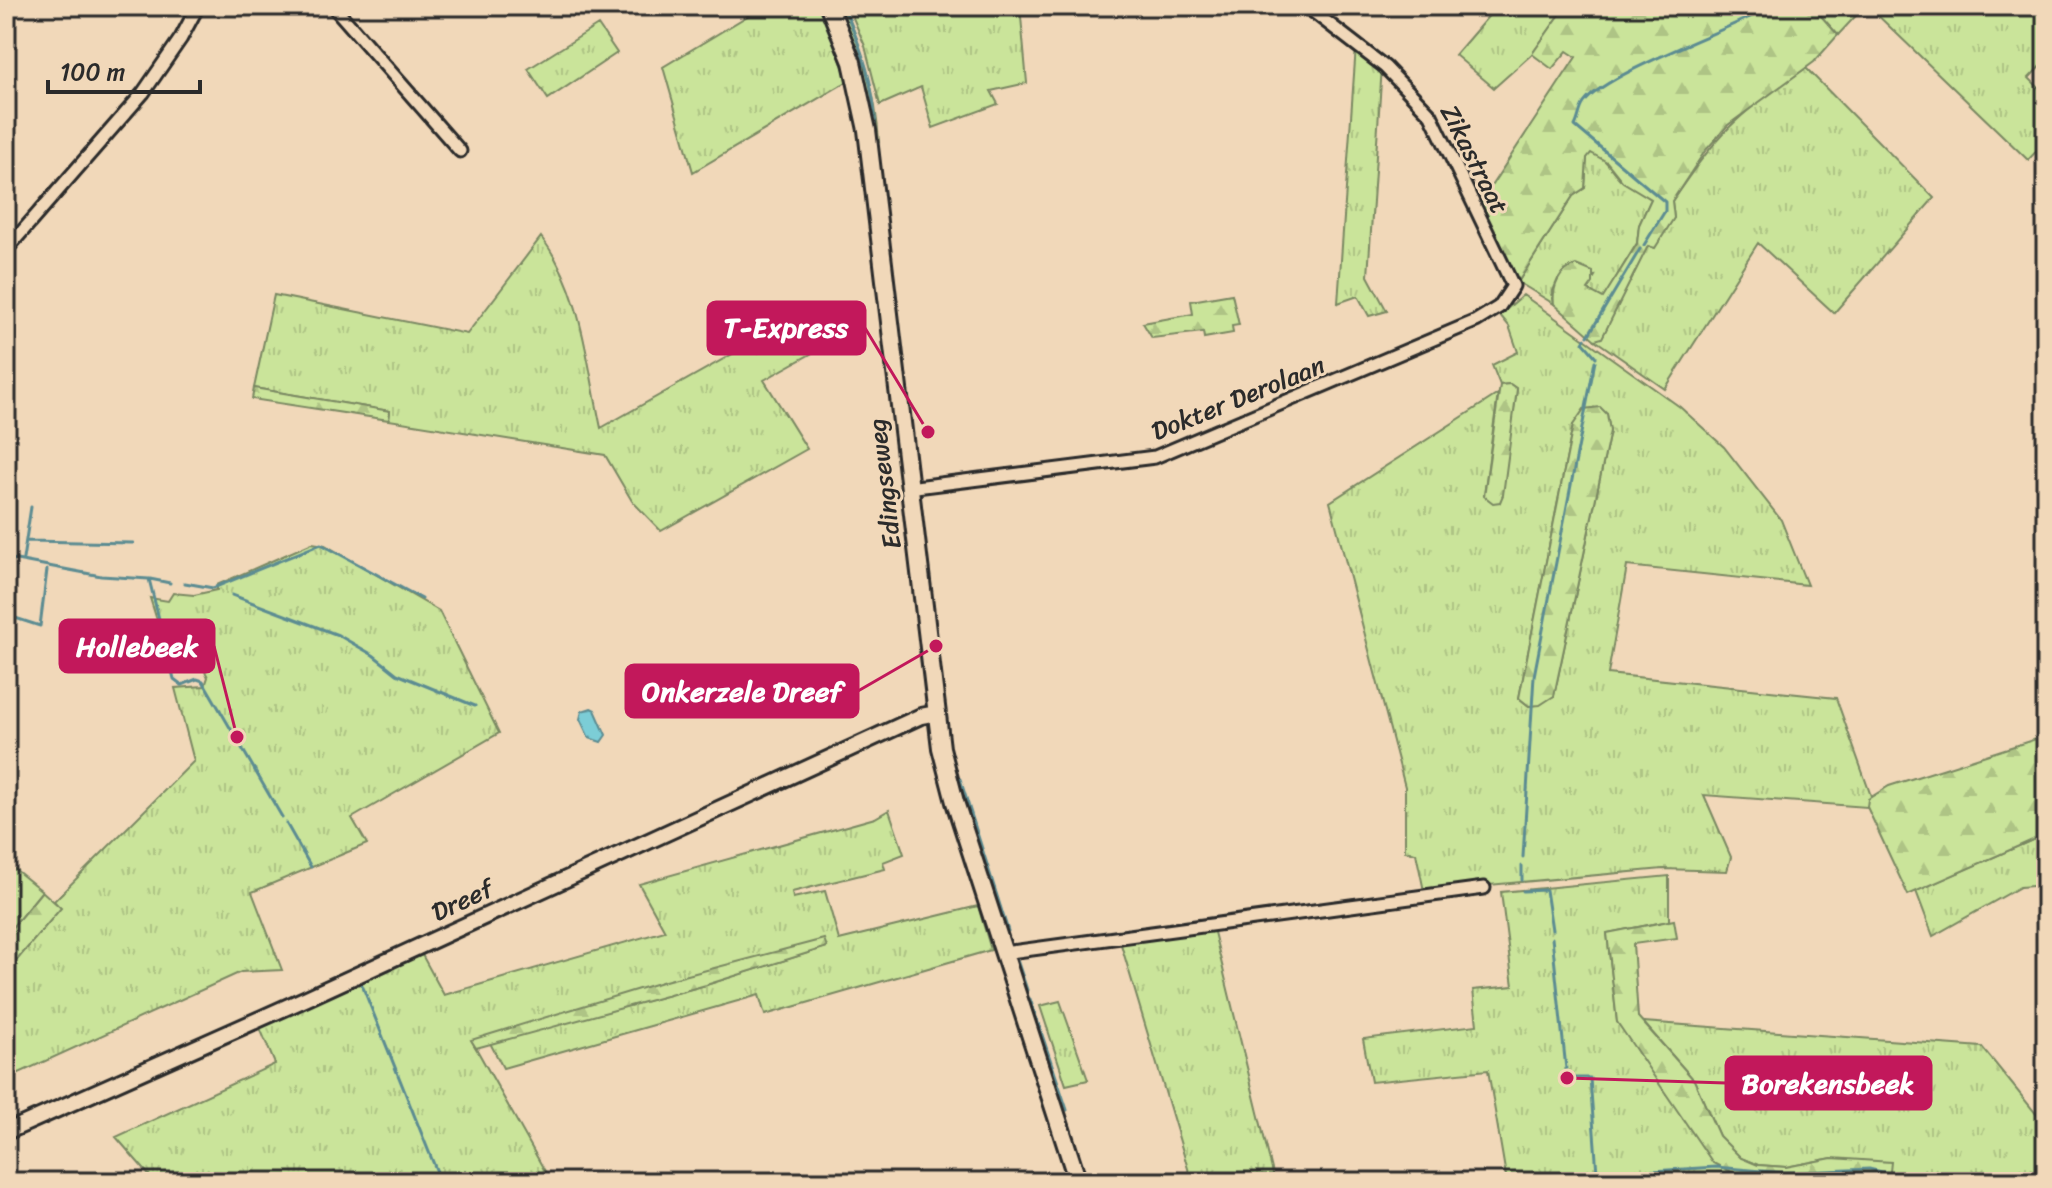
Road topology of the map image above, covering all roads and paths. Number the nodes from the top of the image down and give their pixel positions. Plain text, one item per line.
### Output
1 (198, 6) edge
2 (333, 6) edge
3 (829, 6) edge
4 (1306, 6) edge
5 (460, 151) dead end
6 (6, 250) edge
7 (1513, 286) joint
8 (908, 488) junction
9 (937, 713) junction
10 (1484, 888) dead end
11 (1003, 953) junction
12 (6, 1132) edge
13 (1078, 1182) edge

1 - 6 street
2 - 5 street
3 - 8 main road, Edingseweg
4 - 7 street, Zikastraat
7 - 8 street, Dokter Derolaan
8 - 9 main road, Edingseweg
9 - 11 main road, Edingseweg
9 - 12 street, Dreef
10 - 11 street
11 - 13 main road, Edingseweg

